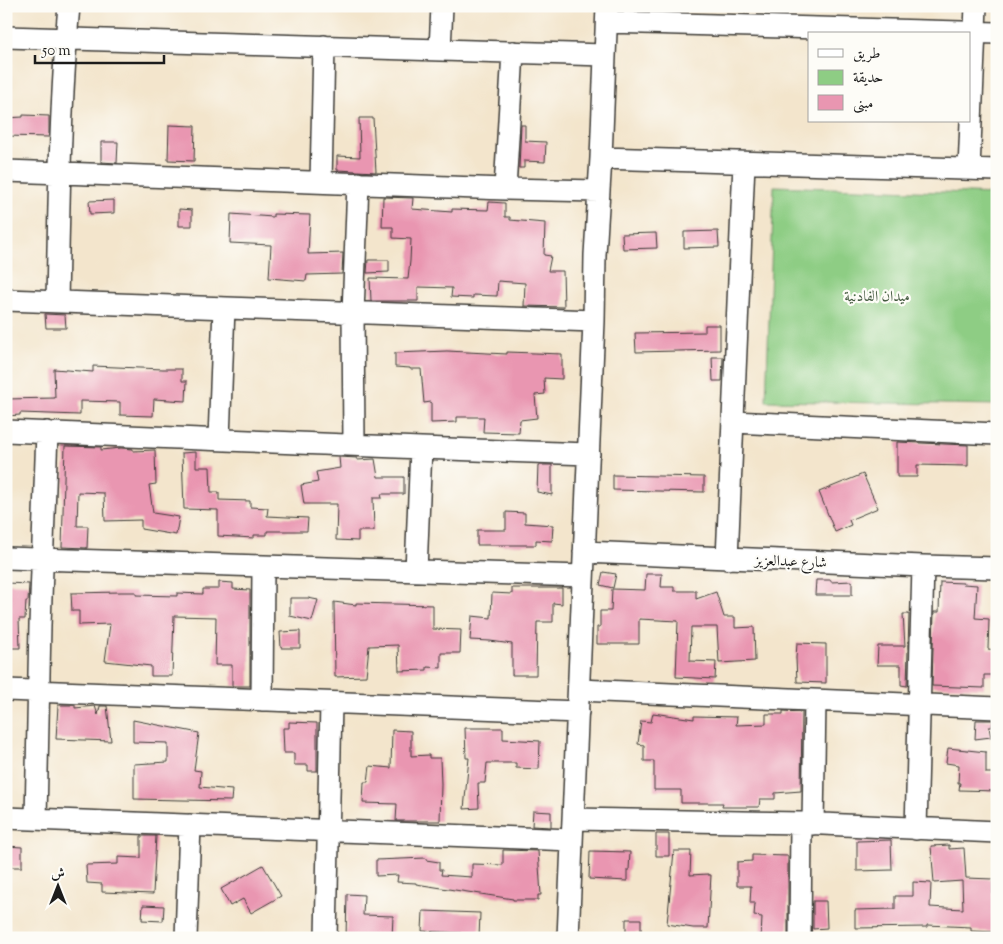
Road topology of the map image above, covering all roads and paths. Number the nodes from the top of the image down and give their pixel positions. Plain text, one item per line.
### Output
1 (69, 6) edge
2 (442, 6) edge
3 (976, 6) edge
4 (607, 14) edge
5 (976, 32) junction
6 (997, 33) edge
7 (6, 37) edge
8 (66, 39) junction
9 (324, 46) junction
10 (440, 50) junction
11 (513, 52) junction
12 (605, 55) junction
13 (601, 158) junction
14 (744, 163) junction
15 (969, 169) junction
16 (997, 170) edge
17 (6, 171) edge
18 (60, 174) junction
19 (321, 182) junction
20 (358, 183) junction
21 (505, 189) junction
22 (598, 190) junction
23 (6, 300) edge
24 (57, 302) junction
25 (224, 308) junction
26 (353, 313) junction
27 (594, 322) junction
28 (733, 422) junction
29 (6, 431) edge
30 (47, 432) junction
31 (997, 434) edge
32 (219, 439) junction
33 (354, 445) junction
34 (421, 448) junction
35 (588, 454) junction
36 (584, 552) junction
37 (6, 558) edge
38 (43, 559) junction
39 (727, 559) junction
40 (263, 566) junction
41 (923, 566) junction
42 (997, 568) edge
43 (416, 571) junction
44 (583, 576) junction
45 (6, 690) edge
46 (578, 690) junction
47 (40, 692) junction
48 (262, 700) junction
49 (815, 701) junction
50 (332, 703) junction
51 (919, 705) junction
52 (997, 708) edge
53 (578, 712) junction
54 (6, 818) edge
55 (36, 819) junction
56 (807, 824) junction
57 (190, 825) junction
58 (916, 828) junction
59 (573, 829) junction
60 (329, 830) junction
61 (997, 832) edge
62 (186, 938) edge
63 (326, 938) edge
64 (568, 938) edge
65 (800, 938) edge

1 - 8 street
2 - 10 street
3 - 5 street
4 - 5 street
4 - 12 street
5 - 6 street
5 - 15 street
7 - 8 street
8 - 9 street
8 - 18 street
9 - 10 street
9 - 19 street
10 - 11 street
11 - 12 street
11 - 21 street
12 - 13 street
13 - 14 street
13 - 22 street
14 - 15 street
14 - 28 street
15 - 16 street
17 - 18 street
18 - 19 street
18 - 24 street
19 - 20 street
20 - 21 street
20 - 26 street
21 - 22 street
22 - 27 street
23 - 24 street
24 - 25 street
25 - 26 street
25 - 32 street
26 - 27 street
26 - 33 street
27 - 35 street
28 - 31 street
28 - 39 street
29 - 30 street
30 - 32 street
30 - 38 street
32 - 33 street
33 - 34 street
34 - 35 street
34 - 43 street
35 - 36 street
36 - 39 street, شارع عبدالعزيز
36 - 44 street
37 - 38 street
38 - 40 street
38 - 47 street
39 - 41 street, شارع عبدالعزيز
40 - 43 street
40 - 48 street
41 - 42 street, شارع عبدالعزيز
41 - 51 street
43 - 44 street
44 - 46 street
45 - 47 street
46 - 49 street
46 - 53 street
47 - 48 street
47 - 55 street
48 - 50 street
49 - 51 street
49 - 56 street
50 - 53 street
50 - 60 street
51 - 52 street
51 - 58 street
53 - 59 street
54 - 55 street
55 - 57 street
56 - 58 street
56 - 59 street
56 - 65 street
57 - 60 street
57 - 62 street
58 - 61 street
59 - 60 street
59 - 64 street
60 - 63 street

